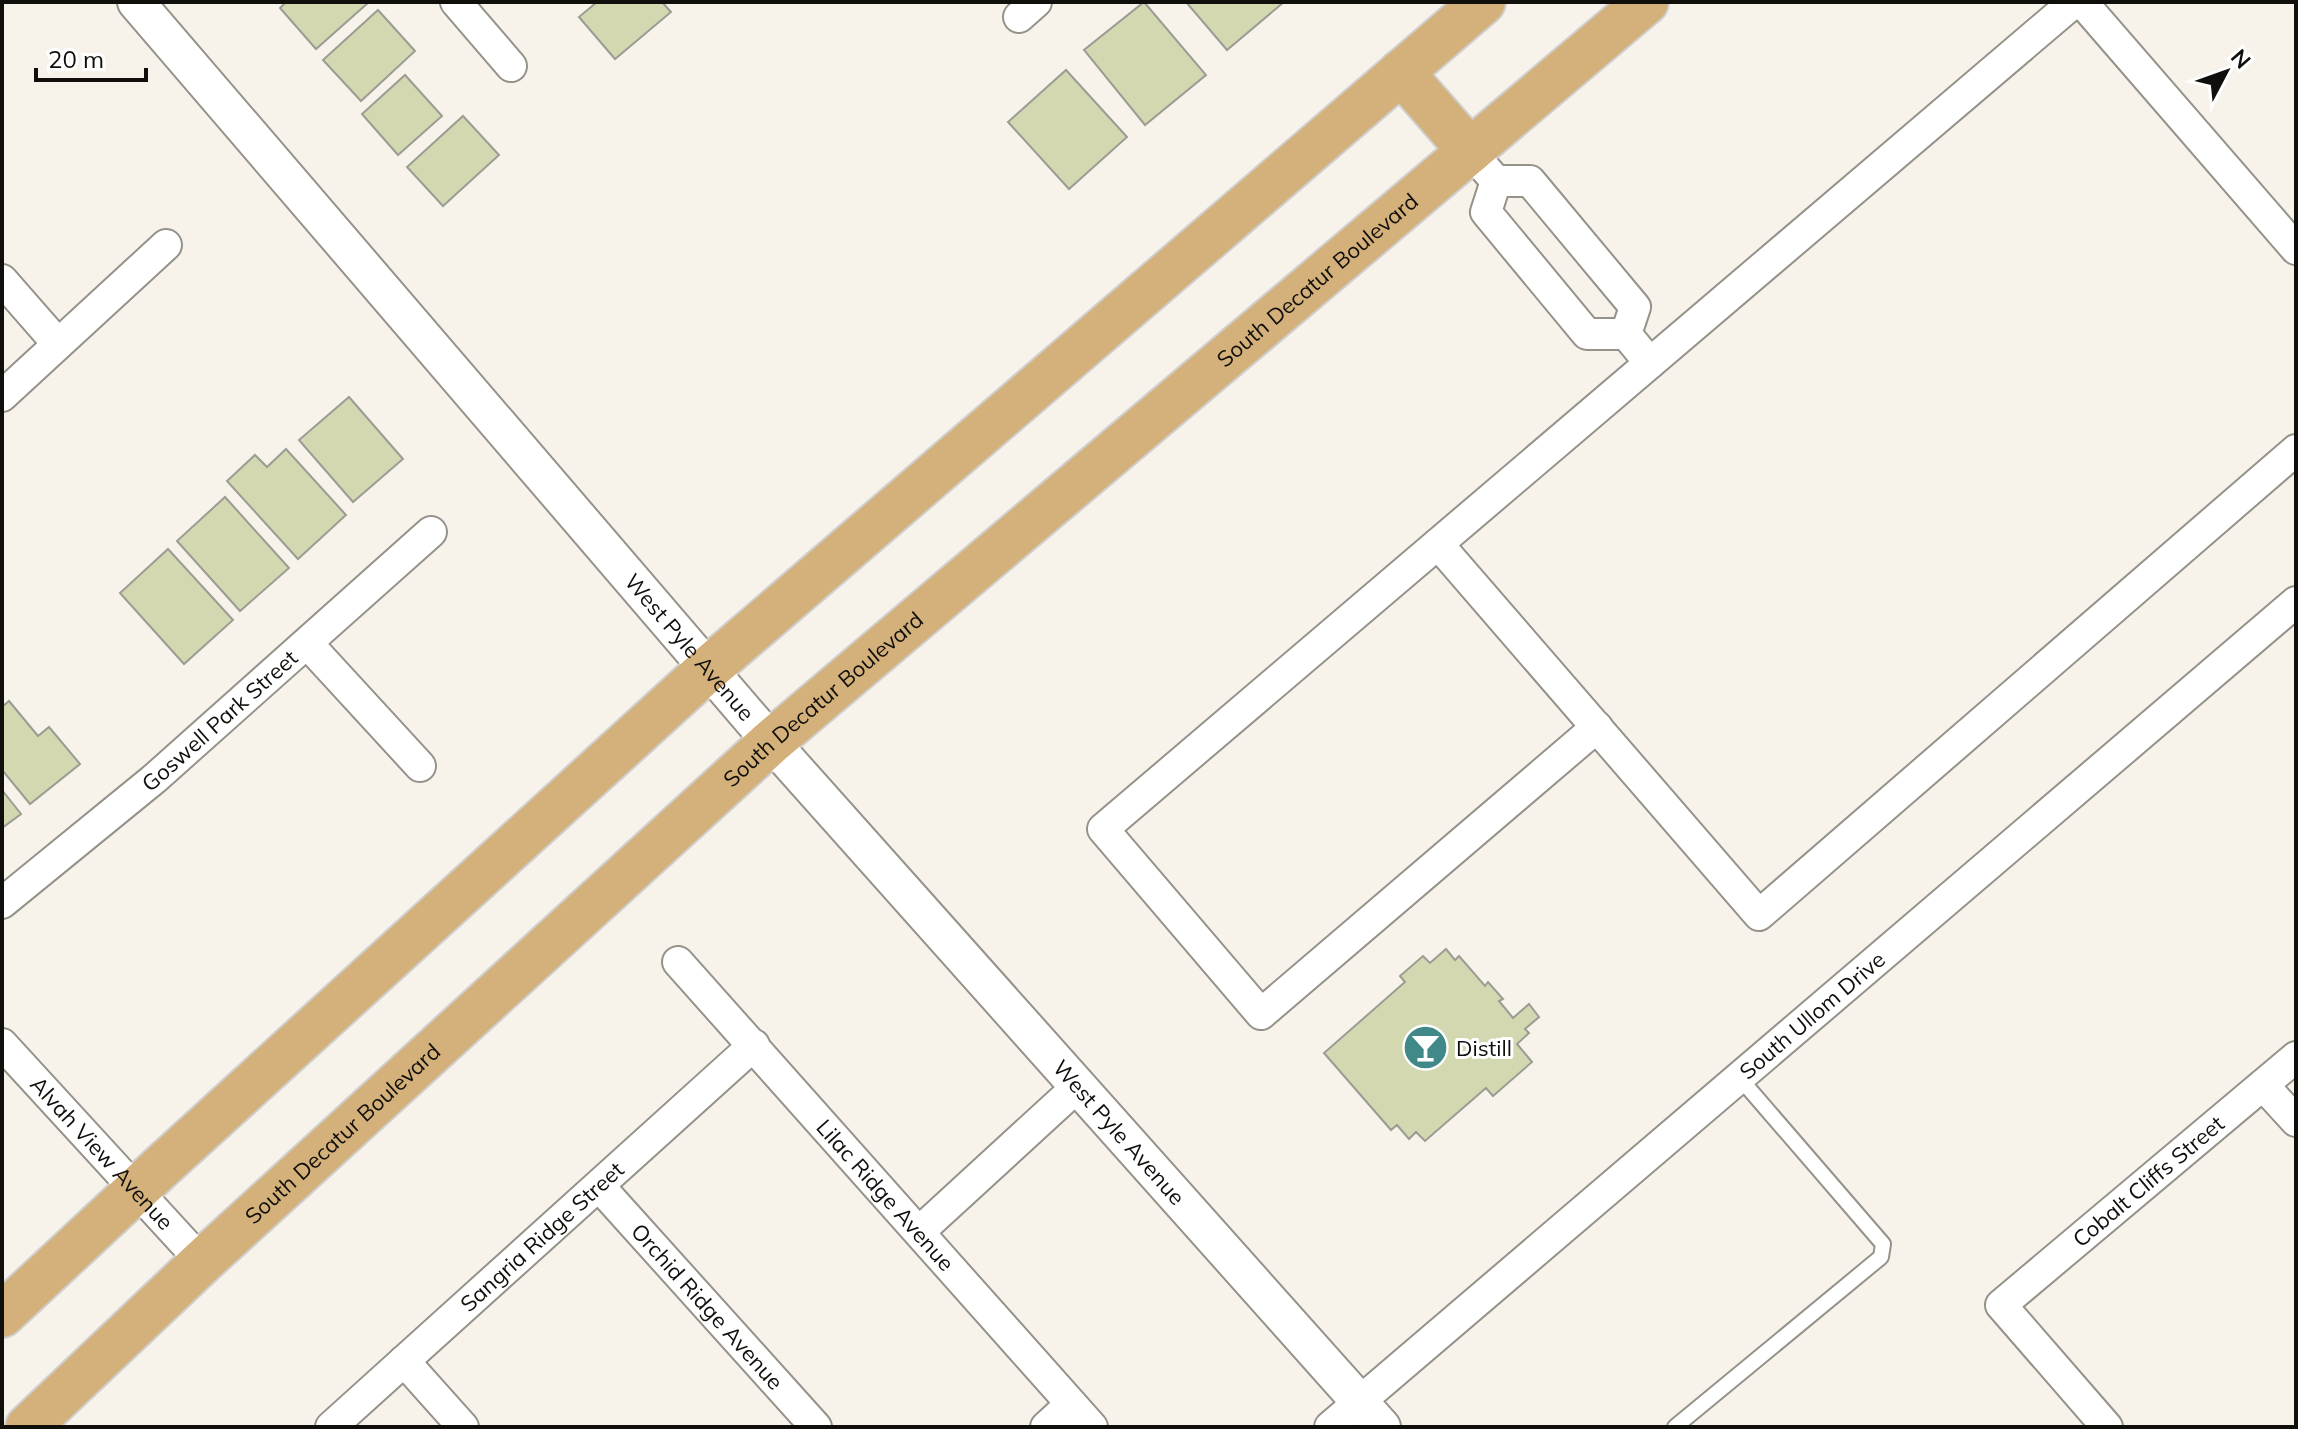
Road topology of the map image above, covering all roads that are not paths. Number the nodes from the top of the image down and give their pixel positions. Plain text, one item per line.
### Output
1 (136, 2) edge
2 (456, 2) edge
3 (1483, 2) edge
4 (1646, 2) edge
5 (2074, 2) edge
6 (2082, 2) edge
7 (511, 66) dead end
8 (1401, 72) junction
9 (1483, 166) junction
10 (166, 245) dead end
11 (2296, 249) edge
12 (2, 280) edge
13 (1626, 334) junction
14 (58, 344) junction
15 (1650, 363) junction
16 (2, 396) edge
17 (2296, 450) edge
18 (431, 532) dead end
19 (1438, 544) junction
20 (2296, 602) edge
21 (307, 643) junction
22 (708, 669) junction
23 (1597, 727) junction
24 (771, 742) junction
25 (420, 766) dead end
26 (2, 903) edge
27 (678, 962) dead end
28 (2, 1044) edge
29 (754, 1045) junction
30 (2296, 1057) edge
31 (1738, 1076) junction
32 (2263, 1085) junction
33 (1077, 1087) junction
34 (2296, 1121) edge
35 (599, 1186) junction
36 (136, 1190) junction
37 (920, 1231) junction
38 (202, 1262) junction
39 (2, 1315) edge
40 (404, 1361) junction
41 (1071, 1404) junction
42 (1370, 1414) edge
43 (28, 1427) edge
44 (331, 1427) edge
45 (463, 1427) edge
46 (816, 1427) edge
47 (1046, 1427) edge
48 (1092, 1427) edge
49 (1330, 1427) edge
50 (1675, 1427) edge
51 (2107, 1427) edge

1 - 22 street, West Pyle Avenue
2 - 7 street
3 - 8 main road
4 - 9 main road, South Decatur Boulevard
5 - 15 street
6 - 11 street
8 - 9 main road
8 - 22 main road
9 - 13 street
9 - 13 street
9 - 24 main road, South Decatur Boulevard
10 - 14 street
12 - 14 street
13 - 15 street
14 - 16 street
15 - 19 street
17 - 23 street
18 - 21 street, Goswell Park Street
19 - 23 street
19 - 23 street
20 - 31 street, South Ullom Drive
21 - 25 street
21 - 26 street, Goswell Park Street
22 - 24 street, West Pyle Avenue
22 - 36 main road
24 - 33 street, West Pyle Avenue
24 - 38 main road, South Decatur Boulevard
27 - 29 street, Lilac Ridge Avenue
28 - 36 street, Alvah View Avenue
29 - 35 street, Sangria Ridge Street
29 - 37 street, Lilac Ridge Avenue
30 - 32 street, Cobalt Cliffs Street
31 - 42 street, South Ullom Drive
31 - 50 lane
32 - 34 street
32 - 51 street, Cobalt Cliffs Street
33 - 37 street
33 - 42 street, West Pyle Avenue
35 - 40 street, Sangria Ridge Street
35 - 46 street, Orchid Ridge Avenue
36 - 38 street, Alvah View Avenue
36 - 39 main road
37 - 41 street, Lilac Ridge Avenue
38 - 43 main road, South Decatur Boulevard
40 - 44 street, Sangria Ridge Street
40 - 45 street
41 - 47 street
41 - 48 street, Lilac Ridge Avenue
42 - 49 street, South Ullom Drive

